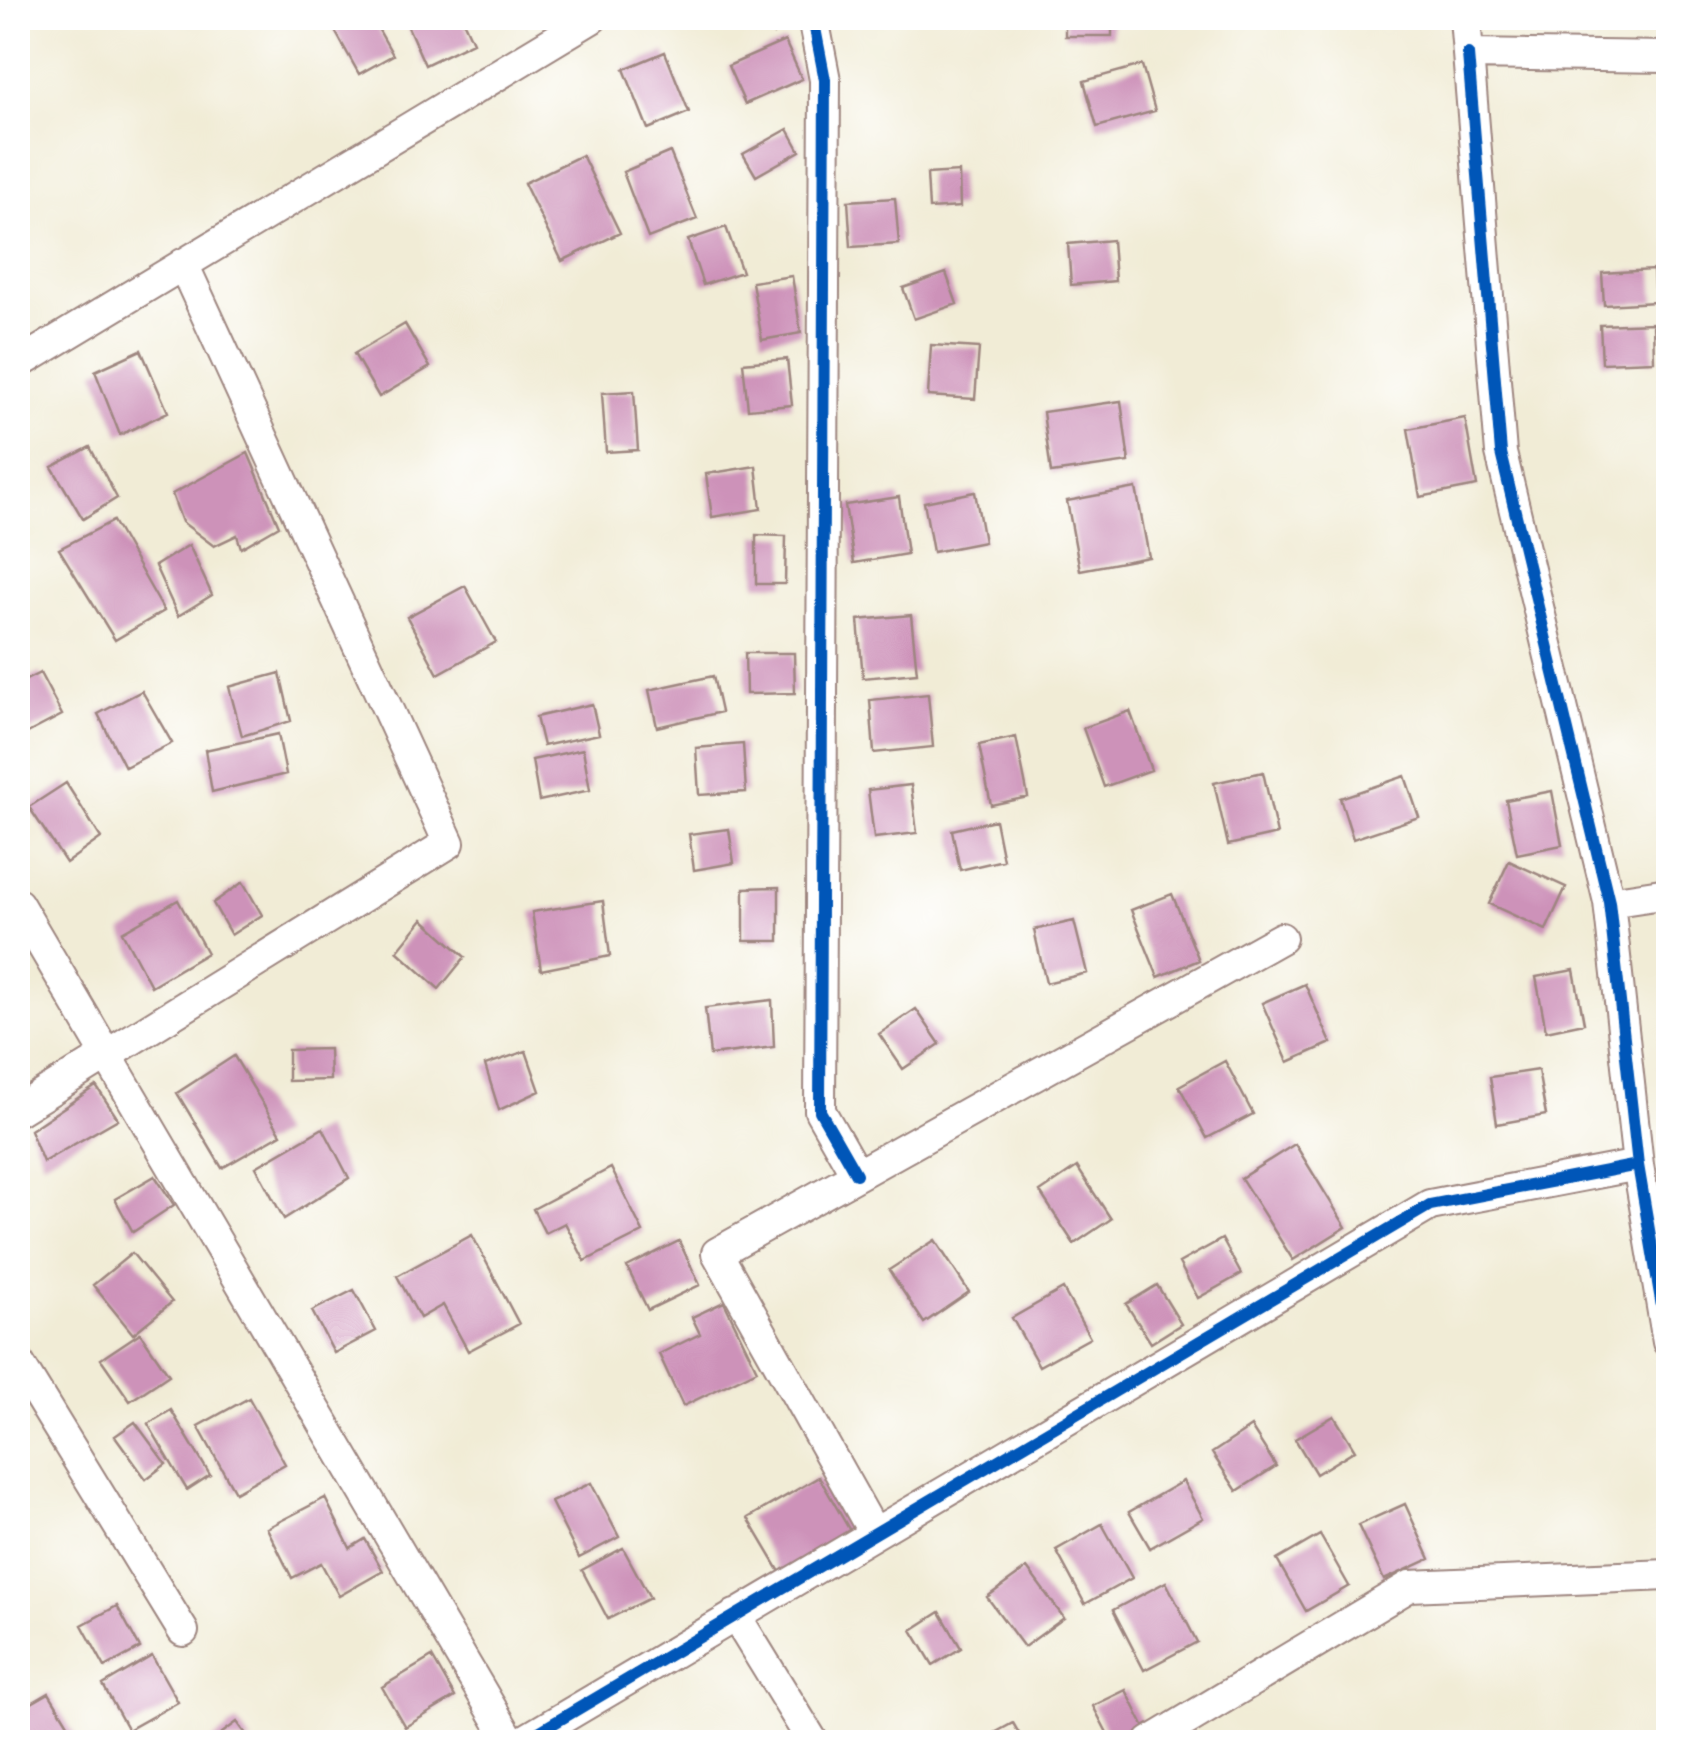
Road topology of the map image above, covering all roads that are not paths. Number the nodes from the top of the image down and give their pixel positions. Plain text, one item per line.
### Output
1 (592, 18) edge
2 (813, 18) edge
3 (1465, 18) edge
4 (1468, 54) junction
5 (1668, 58) edge
6 (183, 264) junction
7 (18, 364) edge
8 (1668, 893) edge
9 (1609, 902) junction
10 (18, 904) edge
11 (1280, 938) dead end
12 (106, 1055) junction
13 (18, 1110) edge
14 (1638, 1165) junction
15 (856, 1174) junction
16 (1668, 1342) edge
17 (18, 1362) edge
18 (874, 1533) junction
19 (1668, 1576) edge
20 (735, 1615) junction
21 (183, 1631) dead end
22 (511, 1742) edge
23 (522, 1742) edge
24 (812, 1742) edge
25 (1150, 1742) edge

1 - 6 street
2 - 15 street
3 - 4 street
4 - 5 street
4 - 9 street
6 - 7 street
6 - 12 street
8 - 9 street
9 - 14 street
10 - 12 street
11 - 15 street
12 - 13 street
12 - 22 street
14 - 16 street
14 - 18 street
15 - 18 street
17 - 21 street
18 - 20 street
19 - 25 street
20 - 23 street
20 - 24 street

